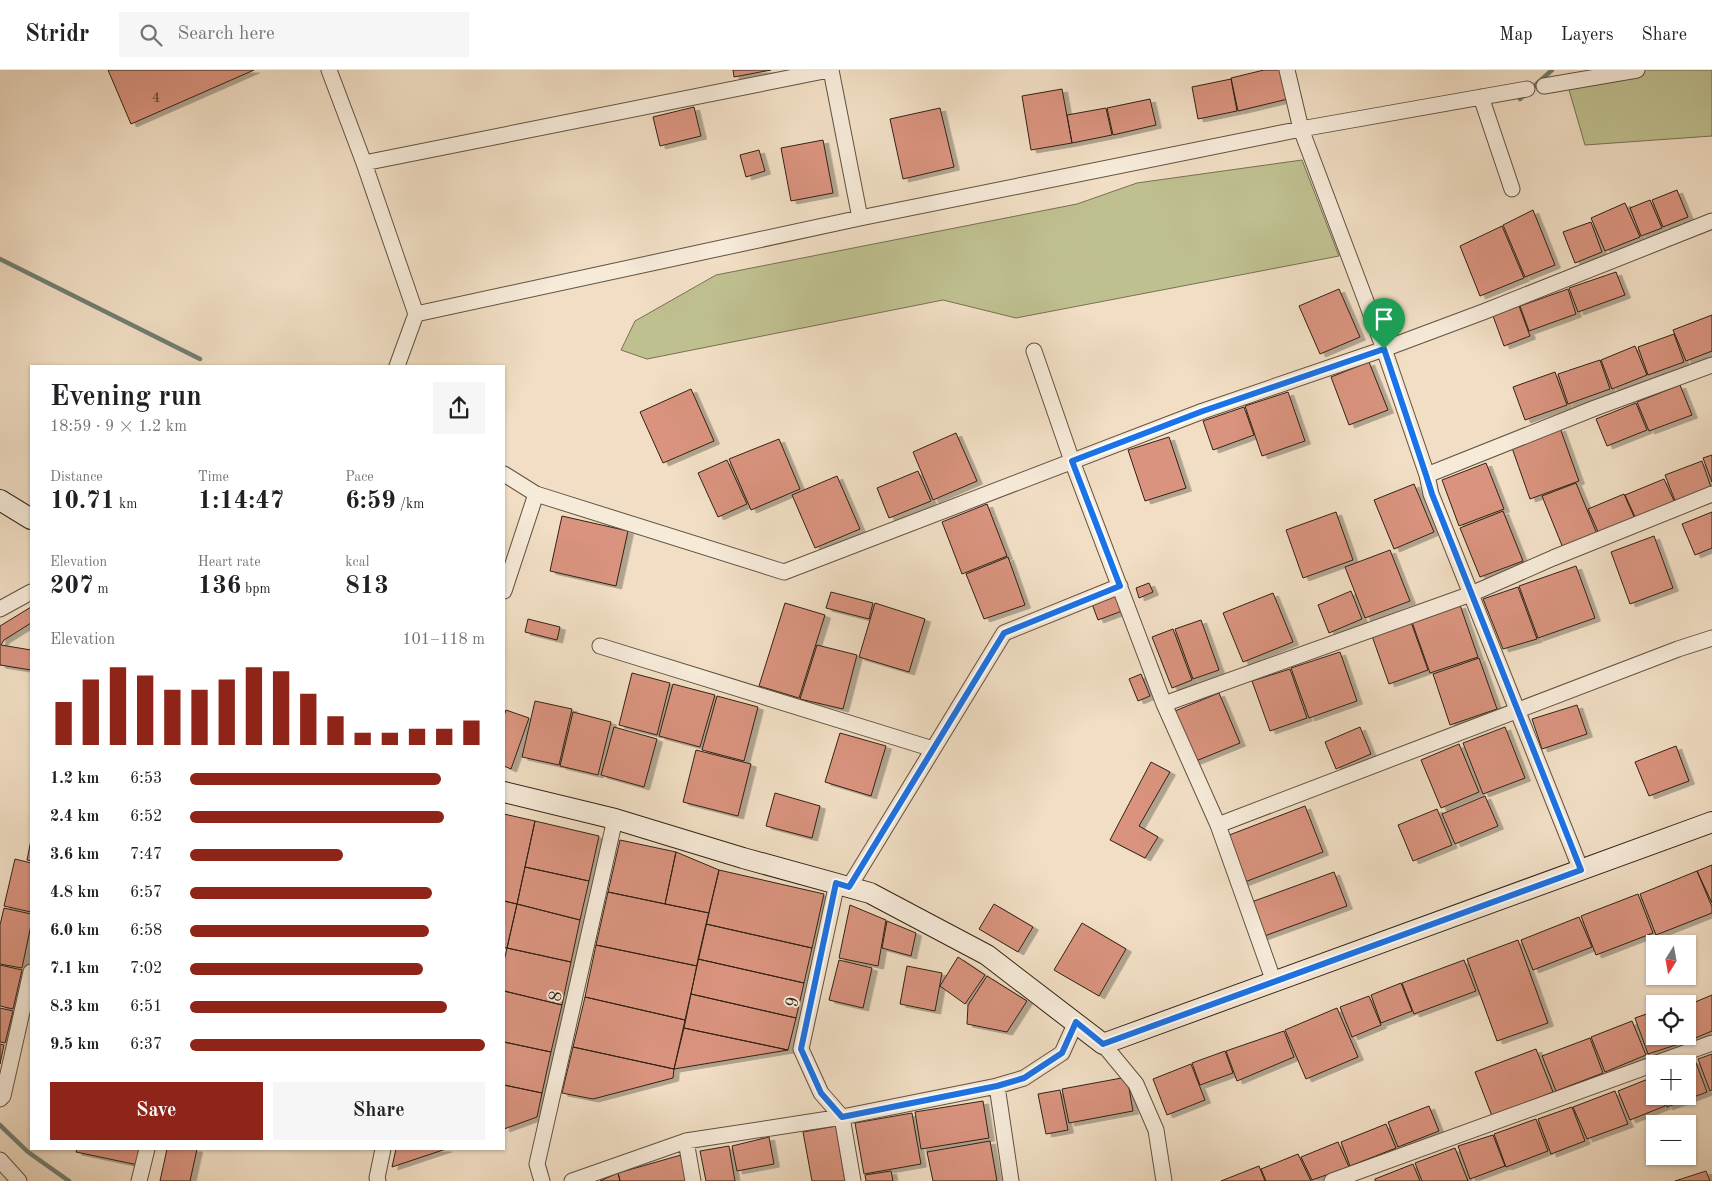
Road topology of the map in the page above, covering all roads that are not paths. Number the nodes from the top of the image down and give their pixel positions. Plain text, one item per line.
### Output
1 (329, 70) edge
2 (830, 70) edge
3 (1287, 70) edge
4 (1573, 70) edge
5 (1635, 70) edge
6 (1562, 83) junction
7 (1544, 86) dead end
8 (1527, 89) dead end
9 (1481, 97) junction
10 (1301, 129) junction
11 (364, 163) junction
12 (1512, 190) dead end
13 (860, 218) junction
14 (1712, 221) edge
15 (416, 314) junction
16 (1384, 349) junction
17 (1034, 351) dead end
18 (397, 365) edge
19 (1712, 365) edge
20 (1072, 461) junction
21 (505, 475) edge
22 (1426, 475) junction
23 (536, 494) junction
24 (1712, 494) edge
25 (0, 500) edge
26 (30, 518) edge
27 (1120, 586) junction
28 (505, 588) edge
29 (30, 593) edge
30 (1471, 594) junction
31 (0, 609) edge
32 (1712, 638) edge
33 (600, 646) dead end
34 (1164, 704) junction
35 (1517, 710) junction
36 (933, 749) junction
37 (505, 792) edge
38 (615, 819) junction
39 (1712, 822) edge
40 (1218, 825) junction
41 (1581, 870) junction
42 (843, 885) junction
43 (30, 976) edge
44 (1274, 982) junction
45 (1076, 1022) junction
46 (1712, 1043) edge
47 (1103, 1044) junction
48 (997, 1086) junction
49 (0, 1099) edge
50 (842, 1117) junction
51 (686, 1141) junction
52 (147, 1150) edge
53 (383, 1150) edge
54 (0, 1160) edge
55 (377, 1179) edge
56 (20, 1181) edge
57 (140, 1181) edge
58 (542, 1181) edge
59 (572, 1181) edge
60 (693, 1181) edge
61 (853, 1181) edge
62 (1011, 1181) edge
63 (1164, 1181) edge
64 (1332, 1181) edge

1 - 11 street
2 - 11 street
2 - 13 street
3 - 10 street
4 - 6 street
5 - 6 street
6 - 7 street
8 - 9 street
9 - 10 street
9 - 12 street
10 - 13 street
10 - 16 street
11 - 15 street
13 - 15 street
14 - 16 street
15 - 18 street
16 - 20 street
16 - 22 street
17 - 20 street
19 - 22 street
20 - 23 street
20 - 27 street
21 - 23 street
22 - 30 street
23 - 28 street
24 - 30 street
25 - 26 street
27 - 34 street
27 - 36 street, 9
29 - 31 street
30 - 34 street
30 - 35 street
32 - 35 street
33 - 36 street
34 - 40 street
35 - 40 street
35 - 41 street
36 - 42 street, 9
37 - 38 street
38 - 42 street
38 - 58 street, 8
39 - 41 street
40 - 44 street
41 - 44 street
42 - 45 street
42 - 50 street, 9
43 - 49 street
44 - 47 street
45 - 47 street
45 - 48 street
46 - 64 street
47 - 63 street
48 - 50 street
48 - 62 street
50 - 51 street
50 - 61 street
51 - 59 street
51 - 60 street
52 - 57 street
53 - 55 street
54 - 56 street

